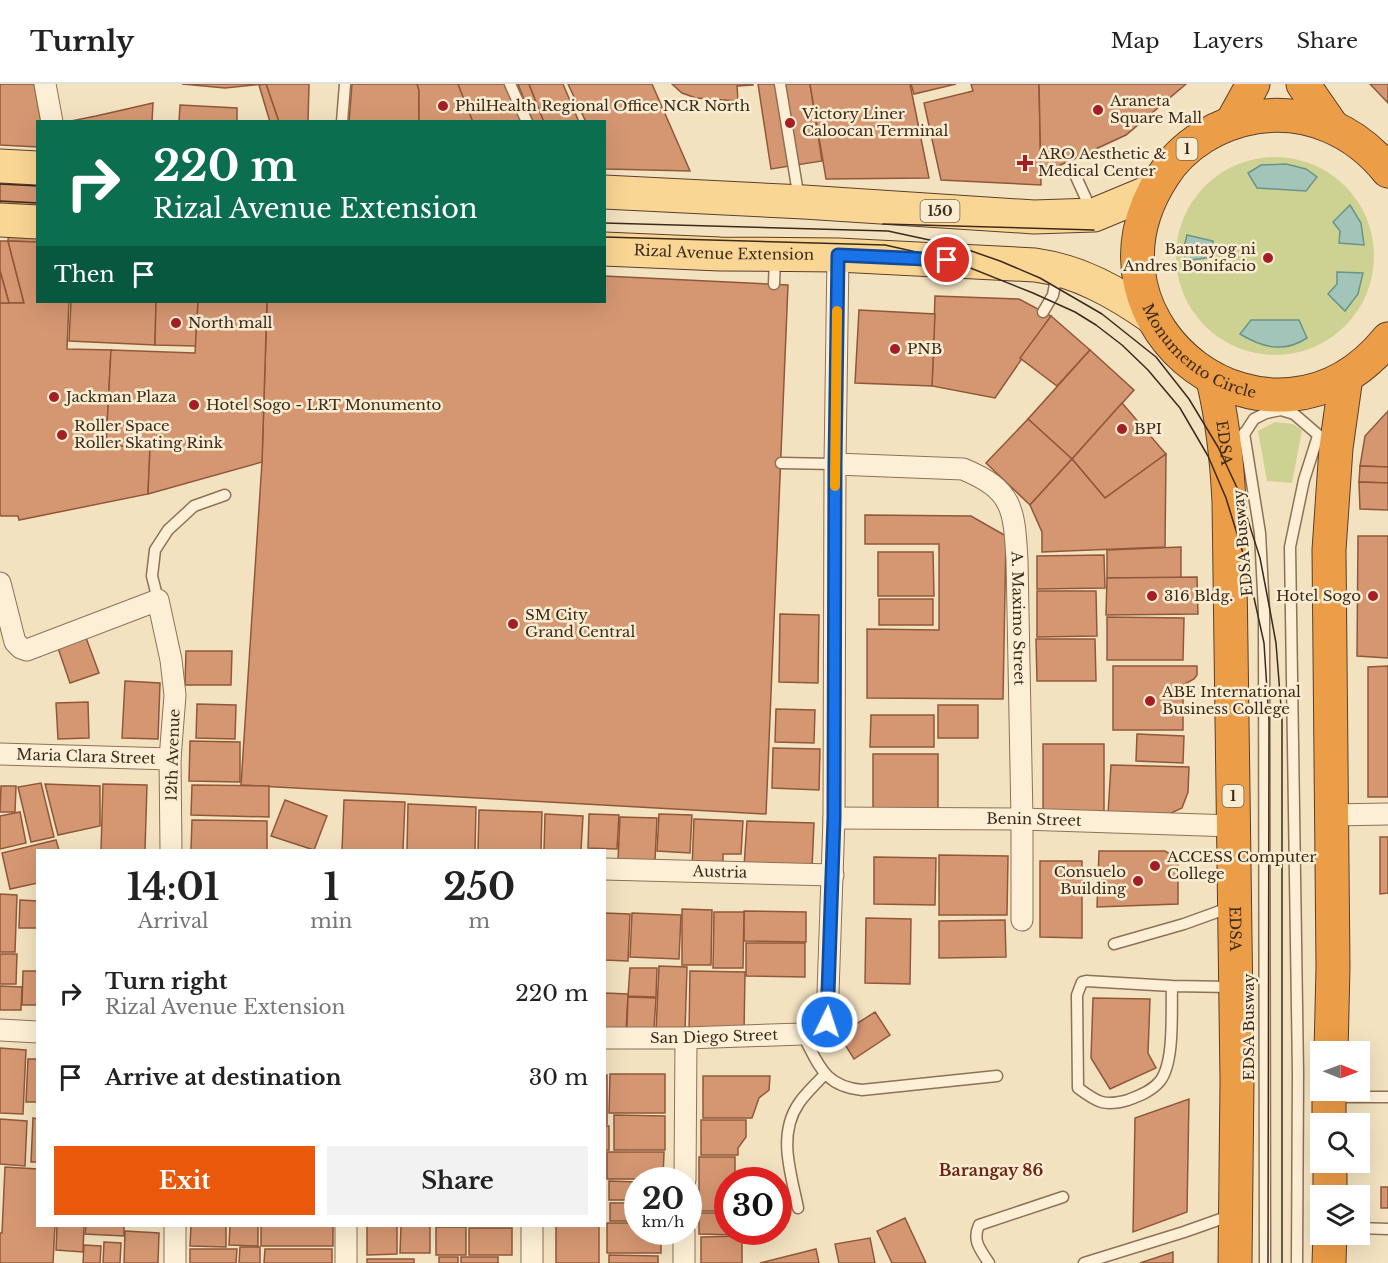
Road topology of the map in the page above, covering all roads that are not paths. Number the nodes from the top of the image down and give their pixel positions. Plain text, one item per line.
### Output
1 (45, 84) edge
2 (345, 84) edge
3 (510, 84) edge
4 (780, 84) edge
5 (1253, 84) edge
6 (1304, 84) edge
7 (52, 120) edge
8 (342, 120) edge
9 (526, 120) edge
10 (1232, 122) junction
11 (1332, 126) junction
12 (0, 166) edge
13 (36, 168) edge
14 (1073, 170) dead end
15 (1388, 171) edge
16 (1154, 190) junction
17 (606, 192) edge
18 (804, 202) junction
19 (1094, 215) junction
20 (0, 220) edge
21 (36, 222) edge
22 (606, 249) edge
23 (838, 255) junction
24 (1058, 268) junction
25 (1043, 312) dead end
26 (1153, 318) junction
27 (1388, 339) edge
28 (1346, 376) junction
29 (1213, 380) junction
30 (1327, 442) junction
31 (1236, 446) junction
32 (781, 463) dead end
33 (835, 464) junction
34 (225, 495) dead end
35 (0, 583) edge
36 (158, 600) junction
37 (0, 754) edge
38 (170, 759) junction
39 (1331, 814) junction
40 (1388, 814) edge
41 (834, 818) junction
42 (1022, 819) junction
43 (1233, 826) junction
44 (171, 849) edge
45 (606, 869) edge
46 (833, 875) junction
47 (1233, 906) junction
48 (1022, 920) dead end
49 (1114, 944) dead end
50 (1172, 986) junction
51 (1235, 987) junction
52 (0, 1030) edge
53 (36, 1032) edge
54 (802, 1034) junction
55 (606, 1038) edge
56 (686, 1038) junction
57 (1331, 1041) edge
58 (824, 1074) junction
59 (997, 1076) dead end
60 (1388, 1096) edge
61 (1329, 1104) edge
62 (685, 1167) edge
63 (1063, 1197) dead end
64 (798, 1208) dead end
65 (1234, 1214) junction
66 (175, 1227) edge
67 (346, 1227) edge
68 (532, 1227) edge
69 (1370, 1228) edge
70 (1388, 1229) edge
71 (684, 1245) edge
72 (1330, 1245) edge
73 (175, 1263) edge
74 (346, 1263) edge
75 (532, 1263) edge
76 (684, 1263) edge
77 (989, 1263) edge
78 (1084, 1263) edge
79 (1235, 1263) edge
80 (1265, 1263) edge
81 (1297, 1263) edge
82 (1329, 1263) edge

1 - 7 street
2 - 8 lane
3 - 9 lane
4 - 18 lane
5 - 10 highway
6 - 11 highway
10 - 11 highway, Monumento Circle / 1
10 - 16 highway, Monumento Circle / 1
11 - 15 highway, Monumento Circle / 1
12 - 13 main road
14 - 19 lane
16 - 19 main road, 150
16 - 26 highway, Monumento Circle / 1
17 - 18 main road, 150
18 - 19 main road, 150
20 - 21 main road
22 - 23 main road, Rizal Avenue Extension
23 - 24 main road, Rizal Avenue Extension
23 - 33 street
24 - 25 lane
24 - 26 main road, Rizal Avenue Extension
26 - 29 highway, Monumento Circle / 1
27 - 28 highway, Monumento Circle / 1
28 - 29 highway, Monumento Circle / 1
28 - 30 highway
29 - 31 highway, EDSA / 1
30 - 31 lane
30 - 39 highway
30 - 81 lane
31 - 43 highway, EDSA / 1
31 - 80 lane, EDSA Busway
32 - 33 lane
33 - 41 street
33 - 42 street, A. Maximo Street
34 - 36 lane
35 - 36 street
36 - 38 street, 12th Avenue
37 - 38 street, Maria Clara Street
38 - 44 street, 12th Avenue
39 - 40 street
39 - 57 highway
41 - 42 street, Benin Street
41 - 46 street
42 - 43 street, Benin Street
42 - 48 street, A. Maximo Street
43 - 47 highway, EDSA / 1
45 - 46 street, Austria
46 - 54 street, San Diego Street
47 - 49 lane
47 - 51 highway, EDSA / 1
50 - 50 lane
50 - 51 lane
51 - 65 highway, EDSA / 1
52 - 53 street
54 - 56 street, San Diego Street
54 - 58 lane
55 - 56 street, San Diego Street
56 - 62 street
58 - 59 lane
58 - 64 lane
60 - 61 lane
63 - 77 lane
65 - 78 lane
65 - 79 highway, EDSA / 1
66 - 73 street
67 - 74 street
68 - 75 street
69 - 70 lane
71 - 76 street
72 - 82 highway

